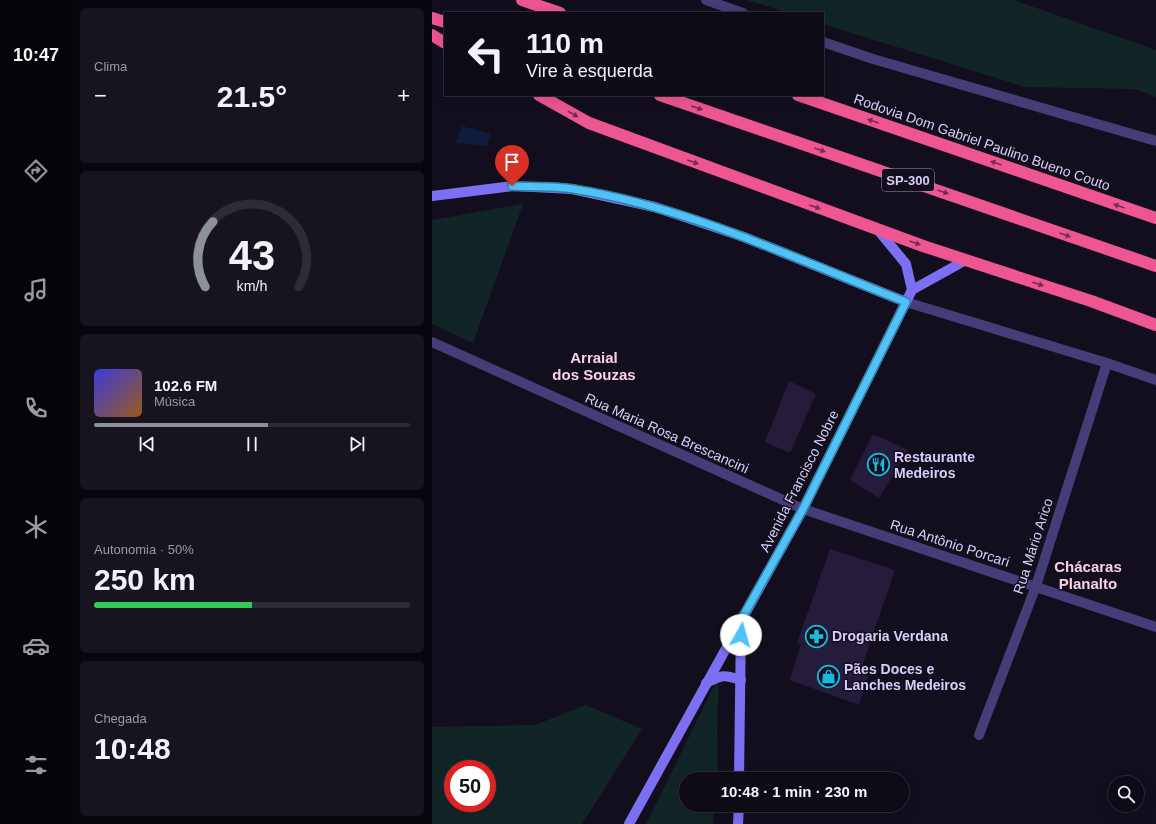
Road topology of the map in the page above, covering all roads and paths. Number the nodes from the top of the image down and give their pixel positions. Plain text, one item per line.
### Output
1 (522, 0) edge
2 (706, 0) edge
3 (557, 12) edge
4 (740, 12) edge
5 (432, 18) edge
6 (444, 22) edge
7 (432, 36) edge
8 (444, 42) edge
9 (824, 42) edge
10 (541, 96) edge
11 (663, 96) edge
12 (801, 96) edge
13 (1156, 141) edge
14 (432, 196) edge
15 (1156, 218) edge
16 (878, 230) junction
17 (966, 260) junction
18 (1156, 266) edge
19 (912, 290) junction
20 (906, 302) junction
21 (1156, 325) edge
22 (432, 342) edge
23 (1107, 364) junction
24 (1156, 380) edge
25 (803, 509) junction
26 (1036, 586) junction
27 (741, 620) junction
28 (1156, 628) edge
29 (740, 680) junction
30 (706, 683) junction
31 (979, 736) dead end
32 (739, 772) edge
33 (738, 812) edge
34 (629, 824) edge
35 (738, 824) edge

1 - 3 highway
2 - 4 street
5 - 6 highway
7 - 8 highway
9 - 13 street
10 -> 16 highway
11 -> 18 highway, SP-300
15 -> 12 highway, Rodovia Dom Gabriel Paulino Bueno Couto
14 - 20 street
16 -> 17 highway
16 - 19 street
17 - 19 street
17 -> 21 highway
19 - 20 street, Avenida Francisco Nobre
20 - 23 street
20 - 25 street, Avenida Francisco Nobre
22 - 25 street, Rua Maria Rosa Brescancini
23 - 24 street
23 - 26 street, Rua Mário Arico
25 - 26 street, Rua Antônio Porcari
25 - 27 street, Avenida Francisco Nobre
26 - 28 street, Rua Antônio Porcari
26 - 31 street, Rua Mário Arico
27 - 29 street
27 - 30 street, Avenida Francisco Nobre
29 - 30 street
29 - 32 street
30 - 34 street, Avenida Francisco Nobre
33 - 35 street

